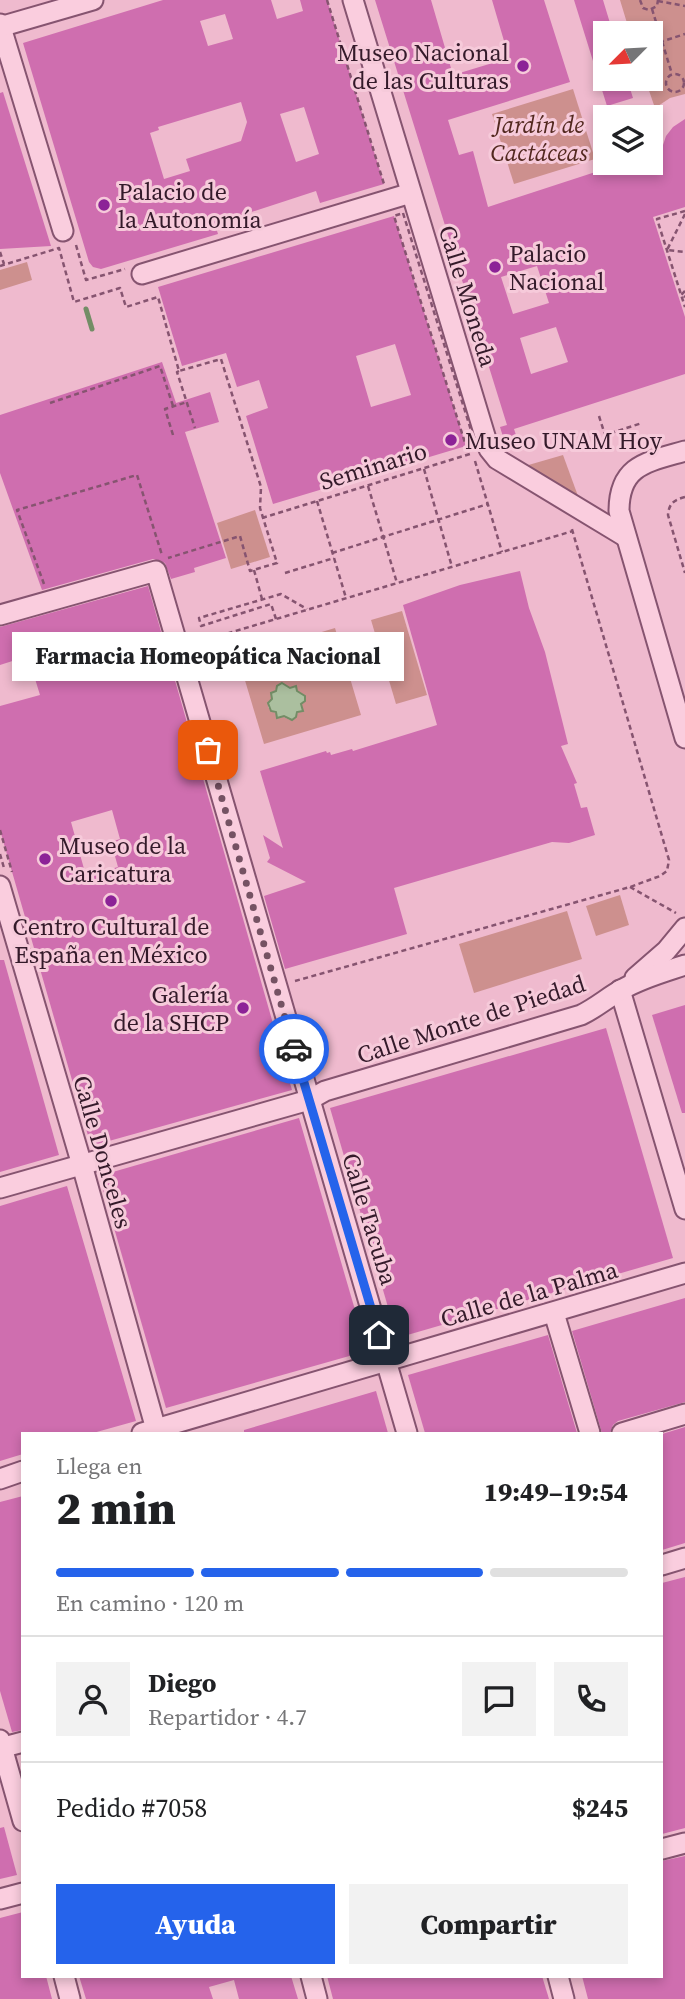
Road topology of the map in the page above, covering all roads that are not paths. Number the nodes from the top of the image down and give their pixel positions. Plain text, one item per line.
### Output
1 (93, 0) edge
2 (353, 0) edge
3 (0, 26) edge
4 (411, 193) junction
5 (63, 231) road end
6 (142, 274) road end
7 (685, 451) edge
8 (626, 537) junction
9 (0, 615) edge
10 (685, 738) edge
11 (6, 878) edge
12 (685, 928) edge
13 (685, 965) edge
14 (620, 990) junction
15 (309, 1100) junction
16 (82, 1165) junction
17 (0, 1188) edge
18 (685, 1209) edge
19 (685, 1273) edge
20 (554, 1313) junction
21 (387, 1361) junction
22 (685, 1414) edge
23 (152, 1432) edge
24 (407, 1432) edge
25 (590, 1432) edge
26 (625, 1432) edge
27 (21, 1472) edge
28 (0, 1479) edge
29 (685, 1558) edge
30 (663, 1565) edge
31 (21, 1742) edge
32 (1, 1745) edge
33 (21, 1814) edge
34 (685, 1843) edge
35 (663, 1849) edge
36 (21, 1894) edge
37 (0, 1899) edge
38 (65, 1978) edge
39 (312, 1978) edge
40 (559, 1978) edge
41 (70, 1999) edge
42 (317, 1999) edge
43 (565, 1999) edge

1 - 3 street
2 - 4 street, Calle Moneda
3 - 5 street
4 - 6 street
4 - 8 street, Calle Moneda
7 - 8 street
8 - 10 street
9 - 15 street, Calle Tacuba
11 - 16 street, Calle Donceles
12 - 14 street
13 - 14 street, Calle Monte de Piedad
14 - 15 street, Calle Monte de Piedad
14 - 18 street
15 - 16 street, Calle Monte de Piedad
15 - 21 street, Calle Tacuba
16 - 17 street, Calle Monte de Piedad
16 - 23 street, Calle Donceles
19 - 20 street, Calle de la Palma
20 - 21 street, Calle de la Palma
20 - 25 street
21 - 23 street, Calle de la Palma
21 - 24 street, Calle Tacuba
22 - 26 street
27 - 28 street
29 - 30 street
31 - 32 street
32 - 33 street
34 - 35 street
36 - 37 street
38 - 41 street
39 - 42 street
40 - 43 street

